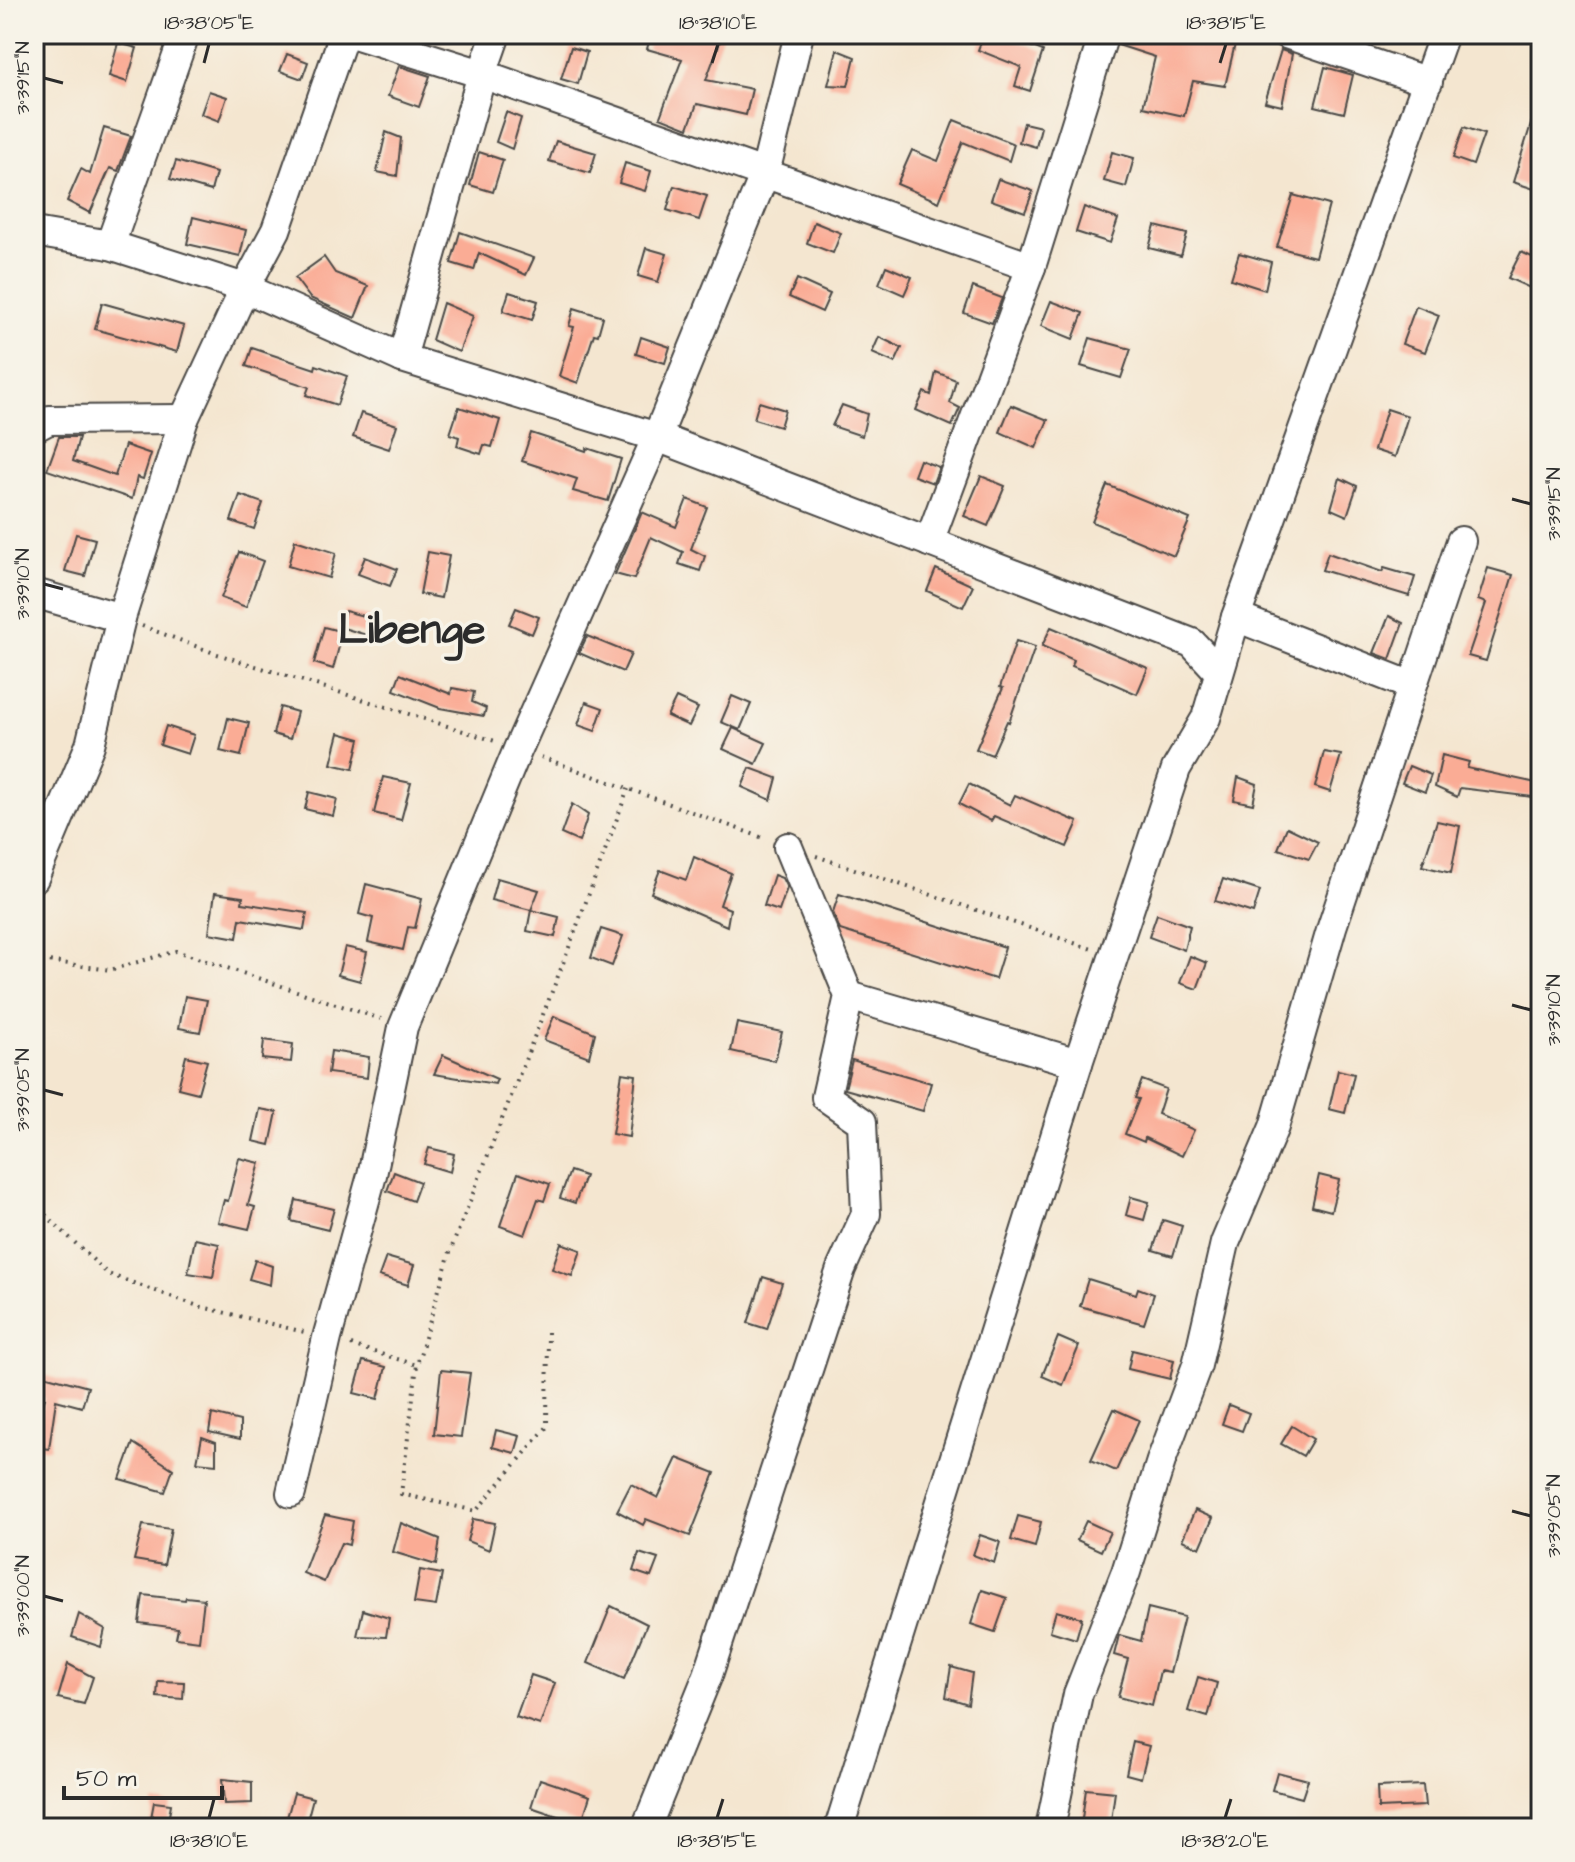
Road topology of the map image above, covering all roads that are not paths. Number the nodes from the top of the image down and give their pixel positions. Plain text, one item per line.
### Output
1 (185, 34) edge
2 (344, 34) edge
3 (354, 34) edge
4 (496, 34) edge
5 (799, 34) edge
6 (1104, 34) edge
7 (1286, 34) edge
8 (1444, 34) edge
9 (482, 74) junction
10 (1428, 82) junction
11 (765, 173) junction
12 (34, 232) edge
13 (110, 245) junction
14 (1031, 267) junction
15 (245, 288) junction
16 (402, 358) junction
17 (184, 419) junction
18 (34, 428) edge
19 (657, 437) junction
20 (1461, 541) dead end
21 (929, 542) junction
22 (34, 593) edge
23 (1236, 617) junction
24 (121, 618) junction
25 (1219, 672) junction
26 (1412, 686) junction
27 (788, 847) road end
28 (34, 878) edge
29 (849, 996) junction
30 (1078, 1063) junction
31 (291, 1493) dead end
32 (646, 1828) edge
33 (839, 1828) edge
34 (1050, 1828) edge

1 - 13 street
2 - 15 street
3 - 9 street
4 - 9 street
5 - 11 street
6 - 14 street
7 - 10 street
8 - 10 street
9 - 11 street
9 - 16 street
10 - 23 street
11 - 14 street
11 - 19 street
12 - 13 street
13 - 15 street
14 - 21 street
15 - 16 street
15 - 17 street
16 - 19 street
17 - 18 street
17 - 24 street
19 - 21 street
19 - 31 street
20 - 26 street
21 - 25 street
22 - 24 street
23 - 25 street
23 - 26 street
24 - 28 street
25 - 30 street
26 - 34 street
27 - 29 street
29 - 30 street
29 - 32 street
30 - 33 street

